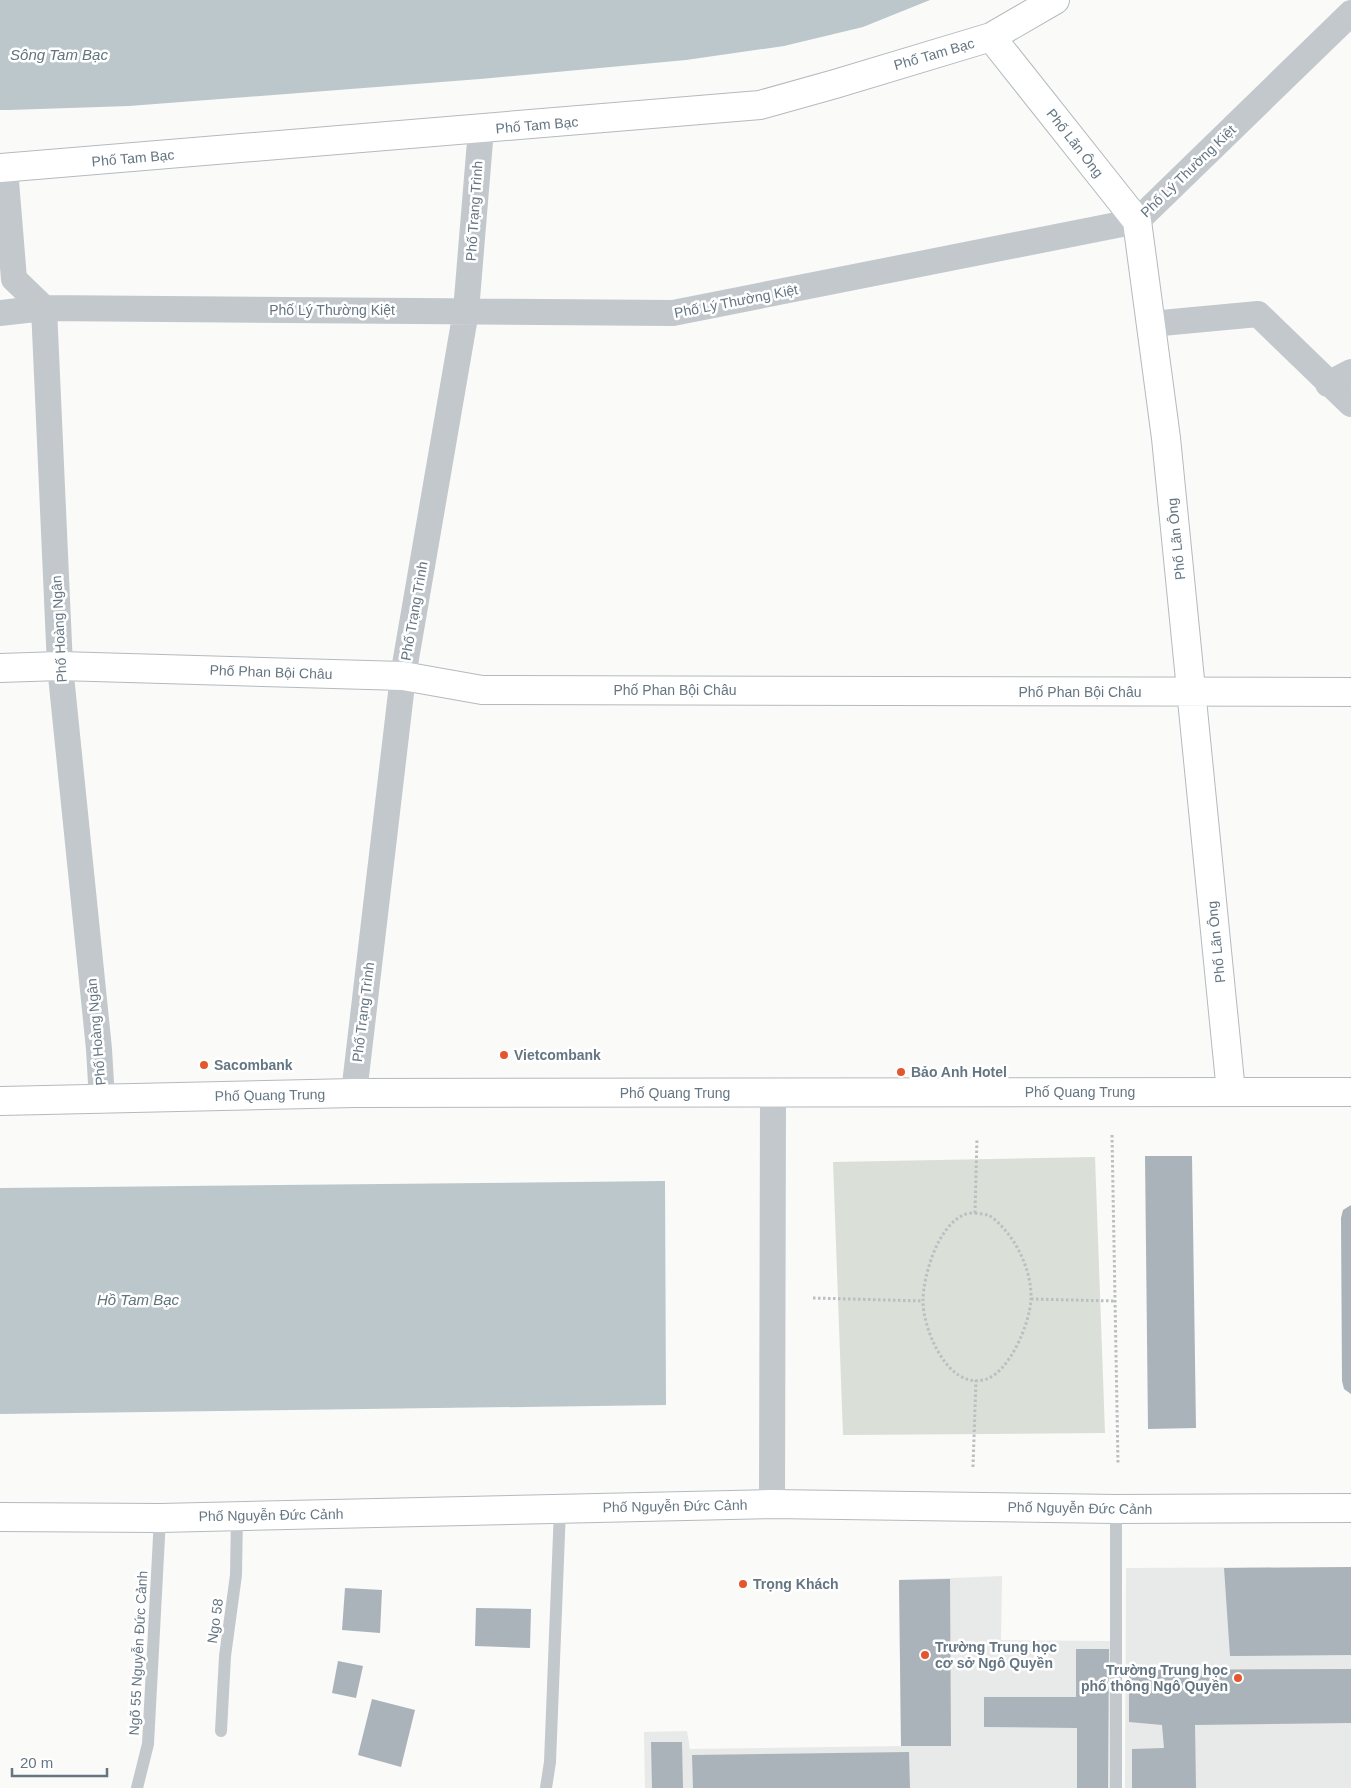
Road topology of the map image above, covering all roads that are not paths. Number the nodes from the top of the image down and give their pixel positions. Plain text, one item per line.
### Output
1 (1055, 0) edge
2 (1351, 13) edge
3 (991, 38) junction
4 (481, 129) junction
5 (2, 168) edge
6 (1137, 221) junction
7 (44, 308) junction
8 (466, 311) junction
9 (0, 313) edge
10 (1151, 324) junction
11 (1340, 378) edge
12 (1351, 404) edge
13 (60, 666) junction
14 (0, 668) edge
15 (403, 676) junction
16 (1190, 692) junction
17 (1351, 692) edge
18 (1231, 1092) junction
19 (1351, 1092) edge
20 (354, 1093) junction
21 (773, 1093) junction
22 (0, 1100) edge
23 (102, 1100) junction
24 (772, 1504) junction
25 (1351, 1508) edge
26 (560, 1509) junction
27 (1116, 1509) junction
28 (237, 1515) junction
29 (0, 1517) edge
30 (160, 1518) junction
31 (221, 1731) dead end
32 (137, 1788) edge
33 (546, 1788) edge
34 (1116, 1788) edge

1 - 3 street, Phố Tam Bạc
2 - 6 street, Phố Lý Thường Kiệt
3 - 4 street, Phố Tam Bạc
3 - 6 street, Phố Lãn Ông
4 - 5 street, Phố Tam Bạc
4 - 8 street, Phố Trạng Trình
5 - 7 street
6 - 8 street, Phố Lý Thường Kiệt
6 - 10 street, Phố Lãn Ông
7 - 8 street, Phố Lý Thường Kiệt
7 - 9 street, Phố Lý Thường Kiệt
7 - 13 street, Phố Hoàng Ngân
8 - 15 street, Phố Trạng Trình
10 - 11 street
10 - 16 street, Phố Lãn Ông
11 - 12 street
13 - 14 street, Phố Phan Bội Châu
13 - 15 street, Phố Phan Bội Châu
13 - 23 street, Phố Hoàng Ngân
15 - 16 street, Phố Phan Bội Châu
15 - 20 street, Phố Trạng Trình
16 - 17 street, Phố Phan Bội Châu
16 - 18 street, Phố Lãn Ông
18 - 19 street, Phố Quang Trung
18 - 21 street, Phố Quang Trung
20 - 21 street, Phố Quang Trung
20 - 23 street, Phố Quang Trung
21 - 24 street
22 - 23 street, Phố Quang Trung
24 - 26 street, Phố Nguyễn Đức Cảnh
24 - 27 street, Phố Nguyễn Đức Cảnh
25 - 27 street, Phố Nguyễn Đức Cảnh
26 - 28 street, Phố Nguyễn Đức Cảnh
26 - 33 lane
27 - 34 lane
28 - 30 street, Phố Nguyễn Đức Cảnh
28 - 31 lane, Ngo 58
29 - 30 street, Phố Nguyễn Đức Cảnh
30 - 32 lane, Ngõ 55 Nguyễn Đức Cảnh

